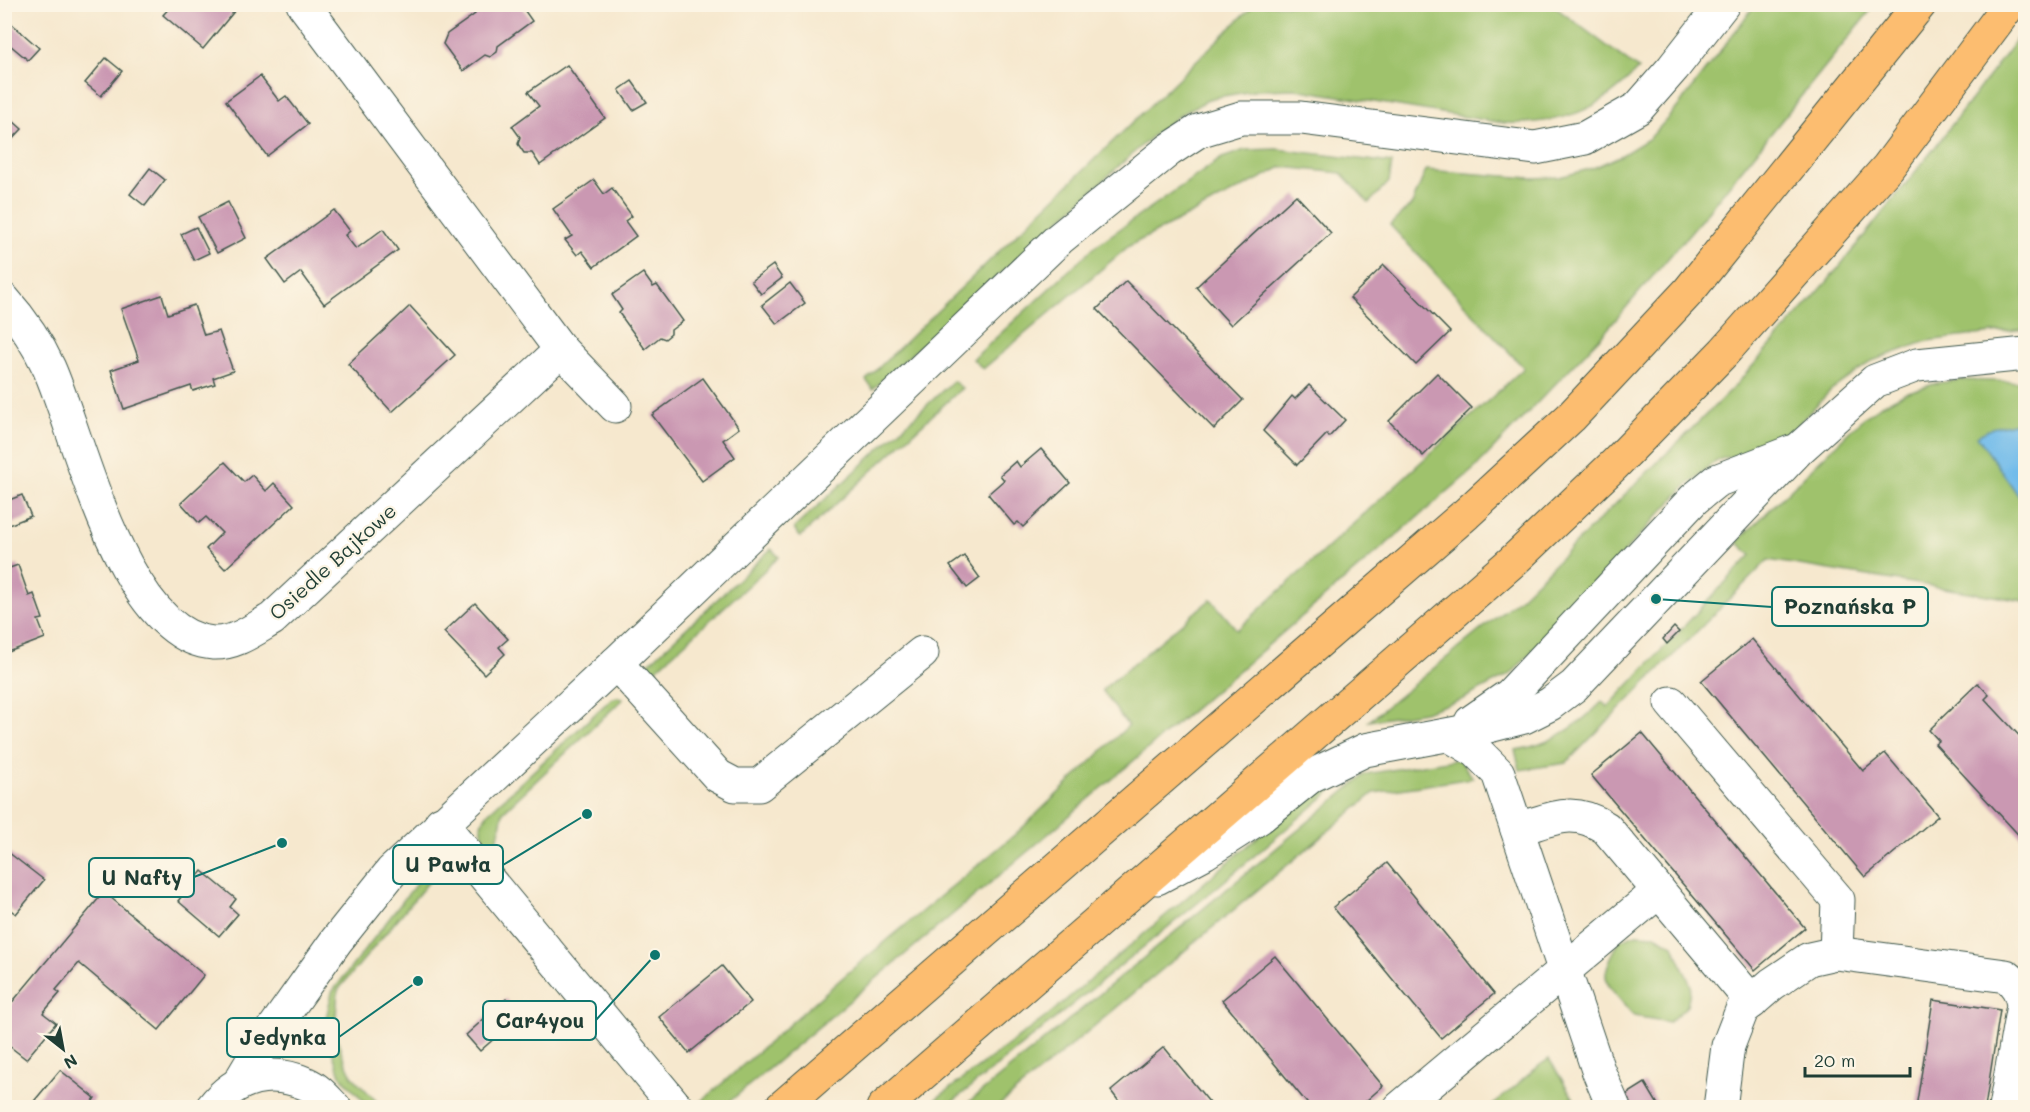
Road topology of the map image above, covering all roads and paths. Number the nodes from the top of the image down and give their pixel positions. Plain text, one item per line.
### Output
1 (303, 4) edge
2 (1723, 4) edge
3 (1920, 4) edge
4 (2010, 4) edge
5 (4, 300) edge
6 (561, 350) junction
7 (2025, 354) edge
8 (615, 406) dead end
9 (922, 653) dead end
10 (615, 663) junction
11 (1671, 703) dead end
12 (1449, 735) junction
13 (441, 823) junction
14 (1517, 829) junction
15 (1134, 889) junction
16 (1659, 891) junction
17 (1836, 953) junction
18 (1565, 971) junction
19 (1752, 1002) junction
20 (225, 1099) edge
21 (335, 1107) edge
22 (677, 1107) edge
23 (781, 1107) edge
24 (884, 1107) edge
25 (1400, 1107) edge
26 (1614, 1107) edge
27 (1720, 1107) edge
28 (2005, 1107) edge

1 - 6 street
2 - 10 street
3 - 23 main road
4 - 15 main road
5 - 6 street, Osiedle Bajkowe
6 - 8 street
7 - 12 street
9 - 10 street
10 - 13 street
11 - 17 street
12 - 14 street
12 - 15 street
13 - 20 street
13 - 22 street
14 - 16 street
14 - 18 street
15 - 24 main road
16 - 18 street
16 - 19 street
17 - 19 street
17 - 28 street
18 - 25 street
18 - 26 street
19 - 27 street
20 - 21 street

